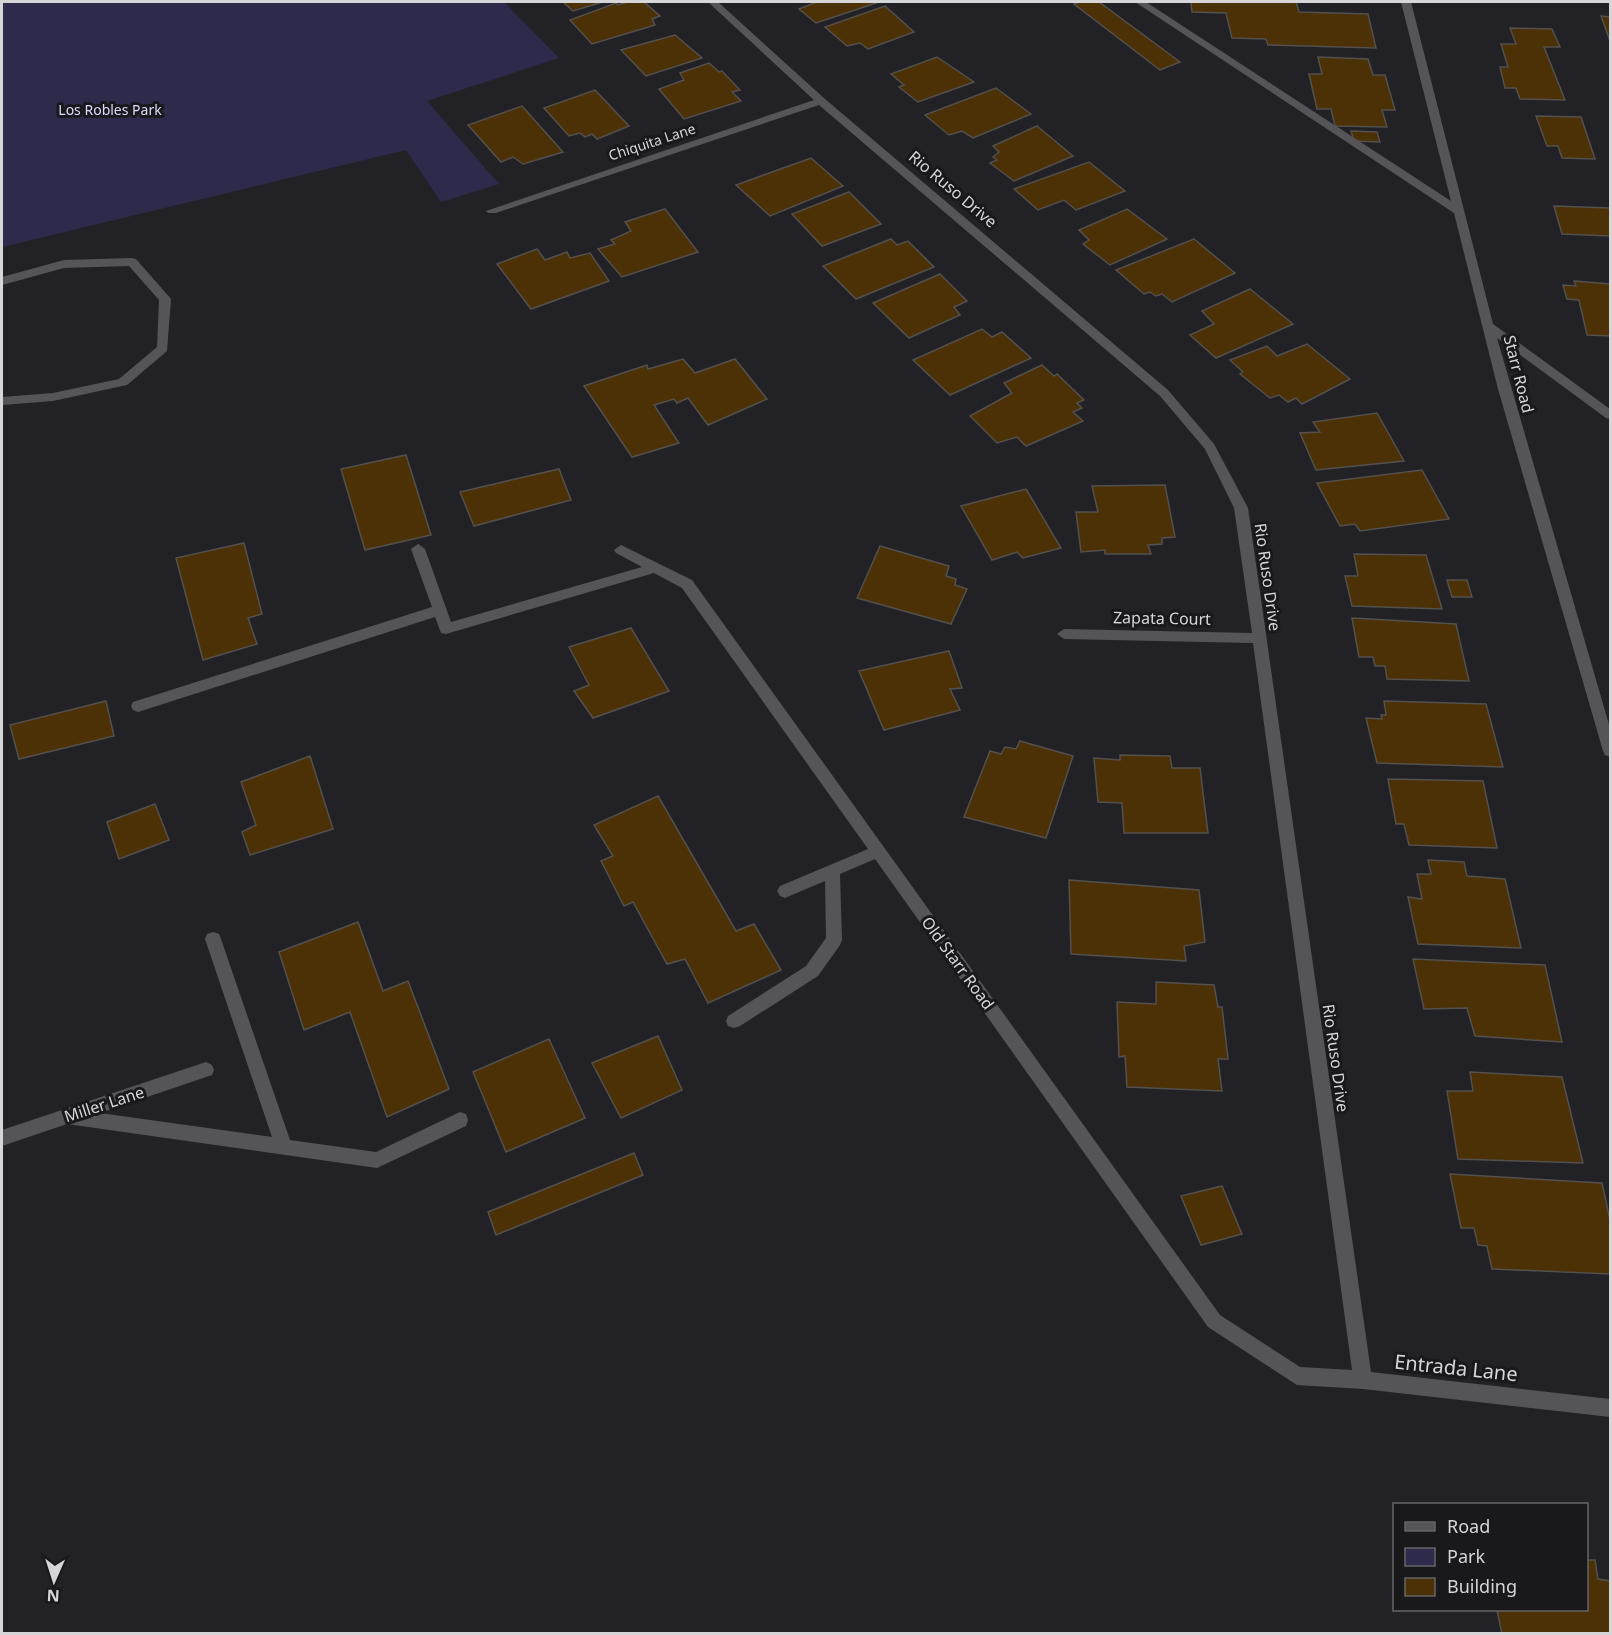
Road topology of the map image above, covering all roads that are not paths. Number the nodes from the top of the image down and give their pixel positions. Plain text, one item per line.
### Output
1 (713, 2) edge
2 (1140, 2) edge
3 (1406, 2) edge
4 (821, 101) junction
5 (492, 211) dead end
6 (1461, 213) junction
7 (2, 280) edge
8 (1490, 327) junction
9 (2, 401) edge
10 (1611, 416) edge
11 (418, 549) dead end
12 (621, 550) dead end
13 (654, 567) junction
14 (439, 610) junction
15 (1064, 634) dead end
16 (1259, 638) junction
17 (138, 706) dead end
18 (1611, 752) edge
19 (878, 851) junction
20 (832, 871) junction
21 (785, 891) dead end
22 (213, 939) dead end
23 (734, 1021) dead end
24 (206, 1070) dead end
25 (66, 1116) junction
26 (460, 1120) dead end
27 (2, 1138) edge
28 (284, 1147) junction
29 (1297, 1376) joint
30 (1363, 1380) junction
31 (1611, 1408) edge

1 - 4 street, Rio Ruso Drive
2 - 6 street
3 - 6 street, Starr Road
4 - 5 street, Chiquita Lane
4 - 16 street, Rio Ruso Drive
6 - 8 street, Starr Road
7 - 9 street
8 - 10 street
8 - 18 street, Starr Road
11 - 14 street
12 - 13 street, Old Starr Road
13 - 14 street
13 - 19 street, Old Starr Road
14 - 17 street
15 - 16 street, Zapata Court
16 - 30 street, Rio Ruso Drive
19 - 20 street
19 - 29 street, Old Starr Road
20 - 21 street
20 - 23 street
22 - 28 street
24 - 25 street, Miller Lane
25 - 27 street, Miller Lane
25 - 28 street
26 - 28 street
29 - 30 street, Entrada Lane
30 - 31 street, Entrada Lane

